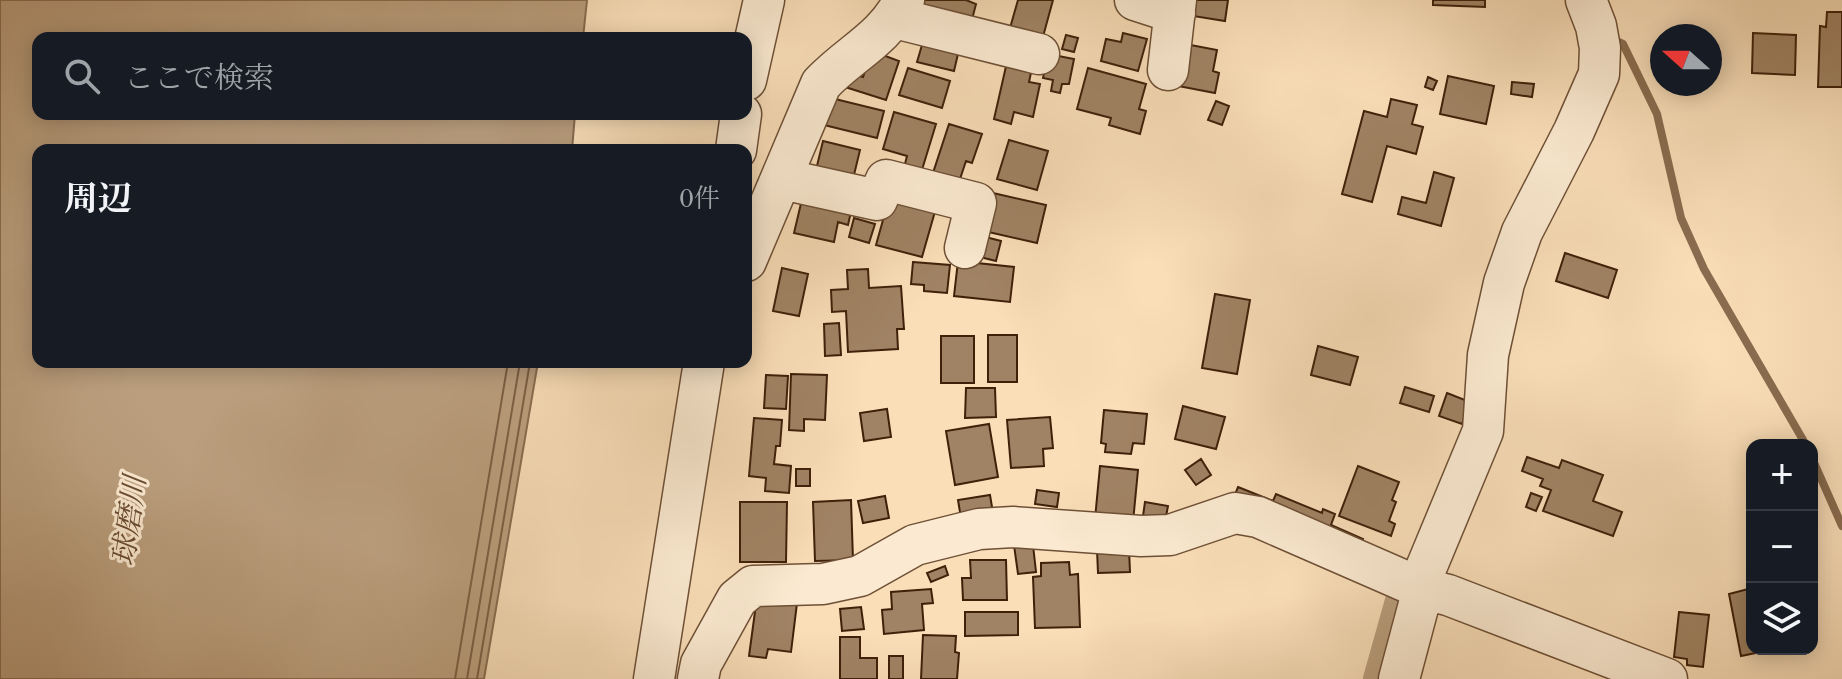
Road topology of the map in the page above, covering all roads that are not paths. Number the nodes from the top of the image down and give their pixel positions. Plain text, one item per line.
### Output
1 (764, 0) edge
2 (1135, 0) edge
3 (1586, 0) edge
4 (1176, 6) edge
5 (900, 9) edge
6 (752, 53) edge
7 (1039, 54) dead end
8 (1168, 70) dead end
9 (740, 120) edge
10 (737, 144) edge
11 (782, 179) junction
12 (752, 246) edge
13 (965, 248) dead end
14 (703, 368) edge
15 (1423, 589) junction
16 (654, 679) edge
17 (698, 679) edge
18 (1399, 679) edge
19 (1667, 679) edge

1 - 6 street
2 - 4 street
3 - 15 street
4 - 8 street
5 - 7 street
5 - 11 street
9 - 10 street
11 - 12 street
11 - 13 street
14 - 16 street
15 - 17 street
15 - 18 street
15 - 19 street

